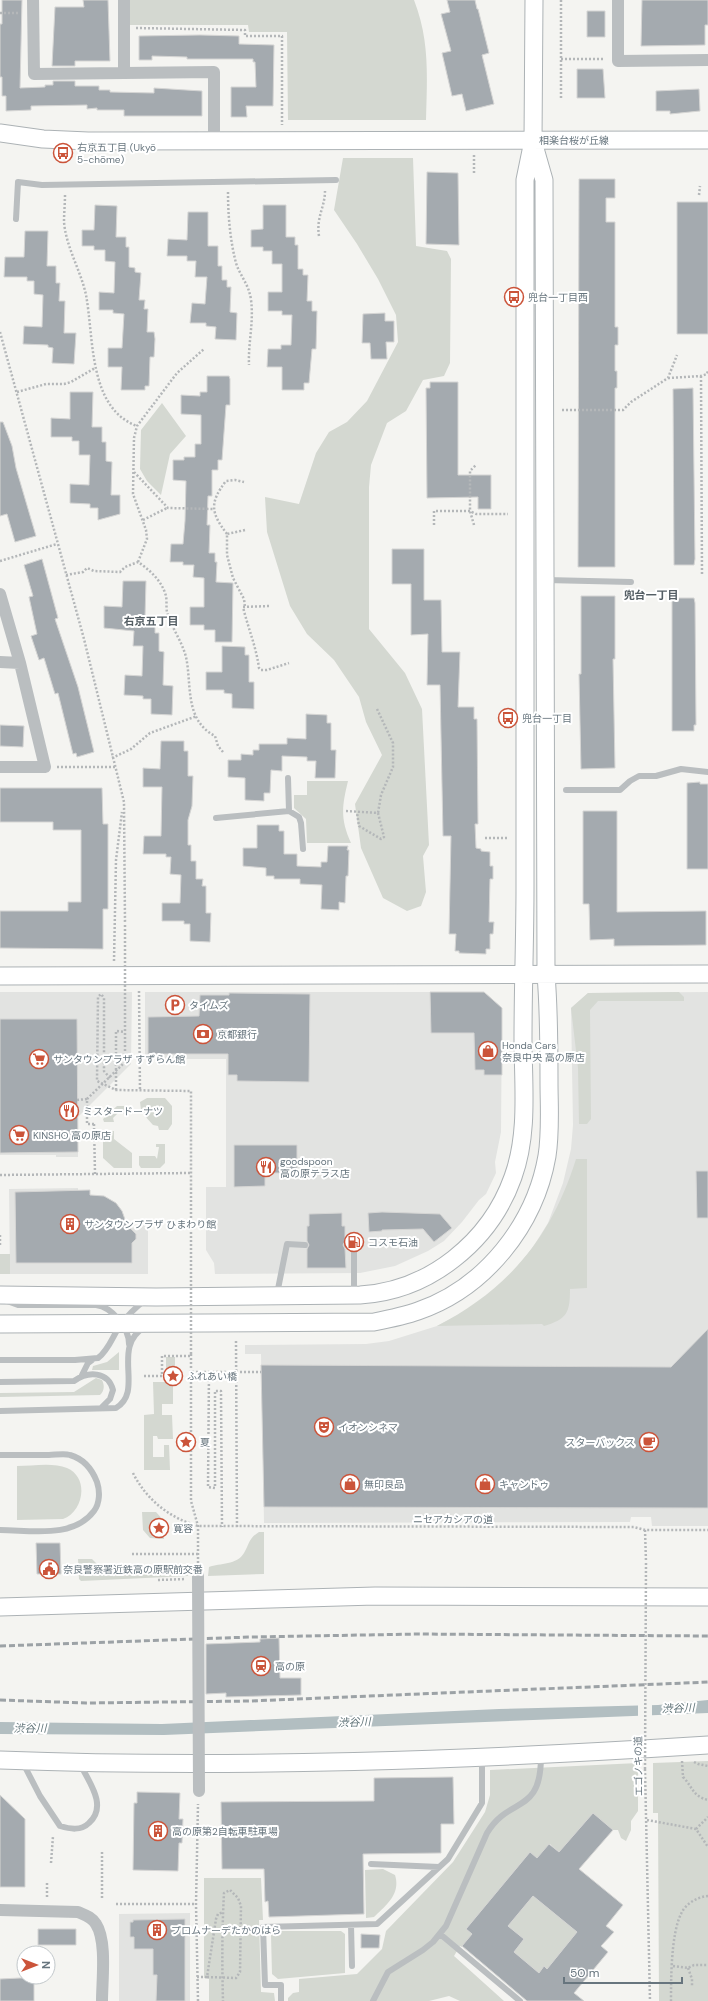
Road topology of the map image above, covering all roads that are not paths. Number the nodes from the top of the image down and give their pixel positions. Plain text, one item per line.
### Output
1 (33, 0) edge
2 (124, 0) edge
3 (534, 0) edge
4 (618, 0) edge
5 (708, 60) edge
6 (124, 73) junction
7 (0, 133) edge
8 (214, 140) junction
9 (533, 140) junction
10 (708, 140) edge
11 (336, 180) dead end
12 (16, 219) dead end
13 (545, 580) junction
14 (631, 582) dead end
15 (0, 594) edge
16 (0, 662) edge
17 (20, 663) junction
18 (0, 767) edge
19 (708, 772) edge
20 (288, 778) dead end
21 (566, 790) dead end
22 (288, 811) junction
23 (216, 818) dead end
24 (303, 849) dead end
25 (525, 974) junction
26 (708, 974) edge
27 (546, 975) junction
28 (0, 976) edge
29 (305, 1245) dead end
30 (347, 1245) dead end
31 (0, 1295) edge
32 (354, 1295) junction
33 (276, 1296) junction
34 (156, 1297) junction
35 (0, 1298) edge
36 (0, 1324) edge
37 (121, 1324) junction
38 (156, 1324) junction
39 (129, 1346) junction
40 (0, 1360) edge
41 (92, 1360) junction
42 (82, 1376) junction
43 (0, 1382) edge
44 (100, 1408) junction
45 (0, 1411) edge
46 (0, 1455) edge
47 (0, 1530) edge
48 (192, 1578) road end
49 (708, 1597) edge
50 (0, 1607) edge
51 (708, 1745) edge
52 (541, 1754) junction
53 (482, 1756) junction
54 (0, 1760) edge
55 (22, 1760) junction
56 (79, 1763) junction
57 (199, 1791) road end
58 (371, 1864) dead end
59 (439, 1867) junction
60 (0, 1910) edge
61 (351, 1924) junction
62 (440, 1934) junction
63 (352, 1966) dead end
64 (102, 2001) edge
65 (281, 2001) edge
66 (372, 2001) edge
67 (520, 2001) edge

1 - 6 street
2 - 6 street
3 - 9 street, 相楽台桜が丘線
4 - 5 street
6 - 8 street
7 - 8 street
8 - 9 street
9 - 10 street, 相楽台桜が丘線
9 - 13 street
9 - 25 street
11 - 12 lane
13 - 14 lane
13 - 27 street
15 - 17 street
16 - 17 street
17 - 18 street
19 - 21 lane
20 - 22 lane
22 - 23 lane
22 - 24 lane
25 - 27 street
25 - 28 street
25 - 32 street
26 - 27 street
27 - 38 street
29 - 33 lane
30 - 32 lane
31 - 34 street
32 - 33 street
33 - 34 street
34 - 37 lane
35 - 37 lane
36 - 37 street
37 - 38 street
37 - 39 lane
37 - 41 lane
38 - 39 lane
39 - 44 lane
40 - 41 lane
41 - 42 lane
42 - 43 lane
42 - 44 lane
44 - 45 lane
46 - 47 lane
48 - 57 street, bridge
49 - 50 street
51 - 52 street
52 - 53 street
52 - 62 lane
53 - 56 street
53 - 59 lane
54 - 55 street
55 - 56 street
55 - 56 lane
58 - 59 lane
59 - 61 lane
60 - 64 street
61 - 63 lane
61 - 65 lane
62 - 66 lane
62 - 67 lane

